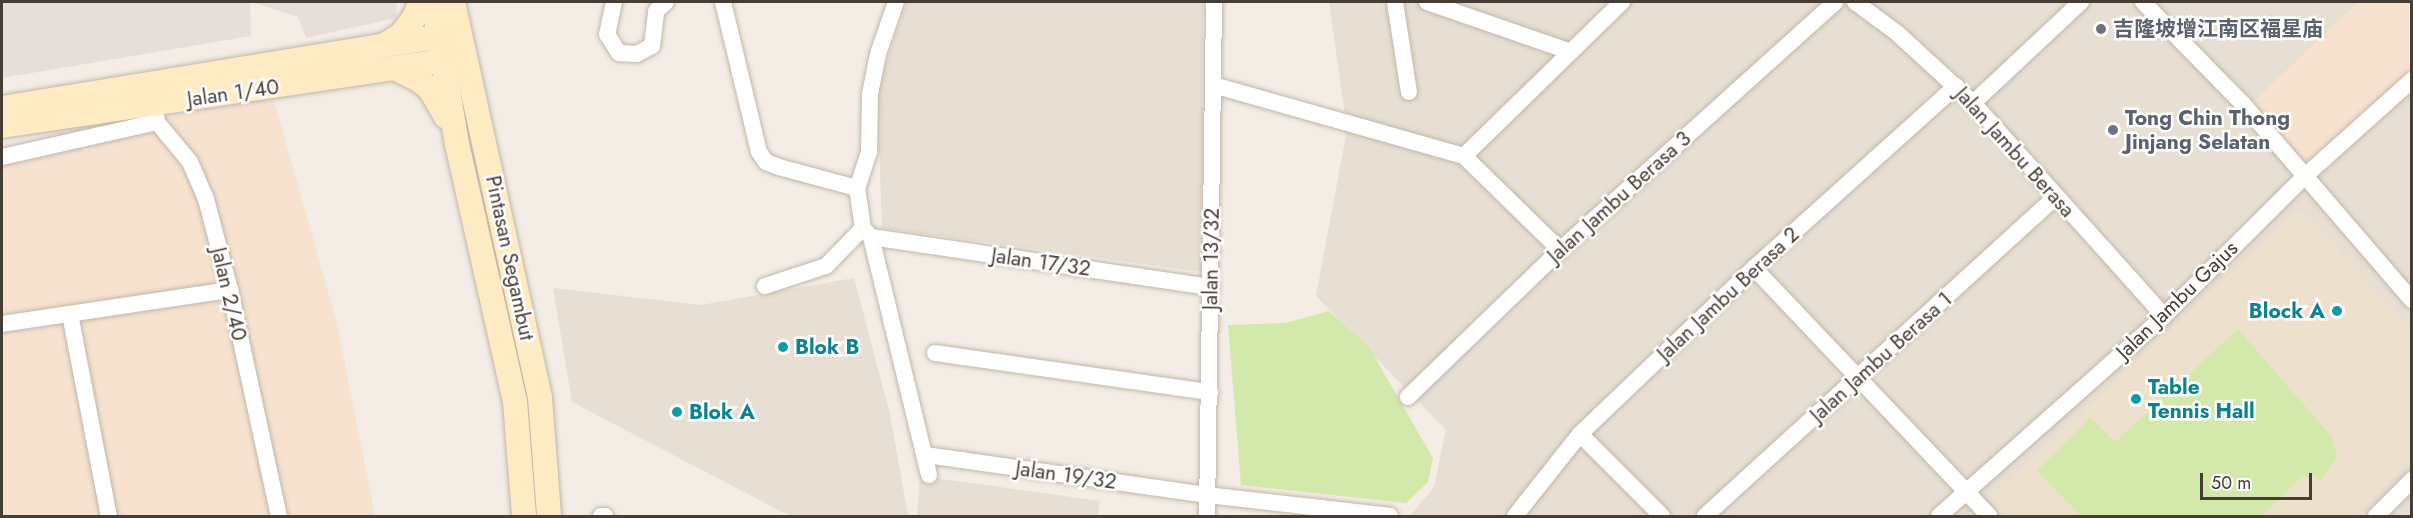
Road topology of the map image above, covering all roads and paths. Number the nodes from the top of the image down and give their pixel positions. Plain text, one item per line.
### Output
1 (421, 2) edge
2 (433, 2) edge
3 (453, 2) edge
4 (614, 2) edge
5 (666, 2) edge
6 (723, 2) edge
7 (896, 2) edge
8 (1214, 2) edge
9 (1395, 2) edge
10 (1427, 2) edge
11 (1622, 2) edge
12 (1835, 2) edge
13 (1855, 2) edge
14 (2080, 2) edge
15 (2143, 2) edge
16 (448, 34) junction
17 (384, 46) junction
18 (1571, 52) junction
19 (452, 59) junction
20 (395, 68) junction
21 (2412, 80) edge
22 (1213, 85) junction
23 (1956, 86) junction
24 (1409, 92) dead end
25 (153, 104) junction
26 (1973, 104) junction
27 (2, 108) edge
28 (2, 126) edge
29 (457, 144) junction
30 (1464, 156) junction
31 (2, 157) edge
32 (2305, 176) junction
33 (857, 188) junction
34 (2056, 197) junction
35 (867, 232) junction
36 (1560, 250) junction
37 (1754, 268) junction
38 (765, 286) dead end
39 (1211, 287) junction
40 (230, 290) junction
41 (2412, 300) edge
42 (70, 314) junction
43 (2164, 316) junction
44 (2, 324) edge
45 (935, 353) dead end
46 (1858, 378) junction
47 (1210, 392) junction
48 (1407, 397) dead end
49 (1580, 434) junction
50 (926, 455) junction
51 (929, 475) dead end
52 (2412, 480) edge
53 (1966, 492) junction
54 (1207, 495) junction
55 (109, 516) edge
56 (279, 516) edge
57 (524, 516) edge
58 (549, 516) edge
59 (1207, 516) edge
60 (1390, 516) edge
61 (1515, 516) edge
62 (1662, 516) edge
63 (1705, 516) edge
64 (1939, 516) edge
65 (1989, 516) edge
66 (2376, 516) edge

1 - 17 main road
2 - 16 main road, Pintasan Segambut
3 - 16 main road, Pintasan Segambut
4 - 5 street
6 - 33 street
7 - 33 street
8 - 22 street, Jalan 13/32
9 - 24 street
10 - 18 street
11 - 18 street
12 - 36 street, Jalan Jambu Berasa 3
13 - 23 street, Jalan Jambu Berasa
14 - 26 street
15 - 32 street
16 - 17 main road, Jalan 1/40
16 - 19 main road, Pintasan Segambut
17 - 25 main road, Jalan 1/40
18 - 30 street
19 - 20 main road, Jalan 1/40
19 - 29 main road, Pintasan Segambut
19 - 58 main road, Pintasan Segambut
20 - 25 main road, Jalan 1/40
20 - 29 main road
21 - 32 street, Jalan Jambu Gajus
22 - 30 street
22 - 39 street, Jalan 13/32
23 - 26 street, Jalan Jambu Berasa
23 - 37 street, Jalan Jambu Berasa 2
25 - 27 main road, Jalan 1/40
25 - 28 main road, Jalan 1/40
25 - 31 street
25 - 40 street, Jalan 2/40
26 - 34 street, Jalan Jambu Berasa
29 - 57 main road, Pintasan Segambut
30 - 36 street
32 - 41 street
32 - 43 street, Jalan Jambu Gajus
33 - 35 street
34 - 43 street, Jalan Jambu Berasa
34 - 46 street, Jalan Jambu Berasa 1
35 - 38 street
35 - 39 street, Jalan 17/32
35 - 50 street
36 - 48 street, Jalan Jambu Berasa 3
37 - 46 street
37 - 49 street, Jalan Jambu Berasa 2
39 - 47 street, Jalan 13/32
40 - 42 street
40 - 56 street, Jalan 2/40
42 - 44 street
42 - 55 street
43 - 53 street, Jalan Jambu Gajus
45 - 47 street
46 - 53 street
46 - 63 street, Jalan Jambu Berasa 1
47 - 54 street, Jalan 13/32
49 - 61 street, Jalan Jambu Berasa 2
49 - 62 street
50 - 51 street
50 - 54 street, Jalan 19/32
52 - 66 street
53 - 64 street, Jalan Jambu Gajus
53 - 65 street
54 - 59 street, Jalan 13/32
54 - 60 street, Jalan 19/32

